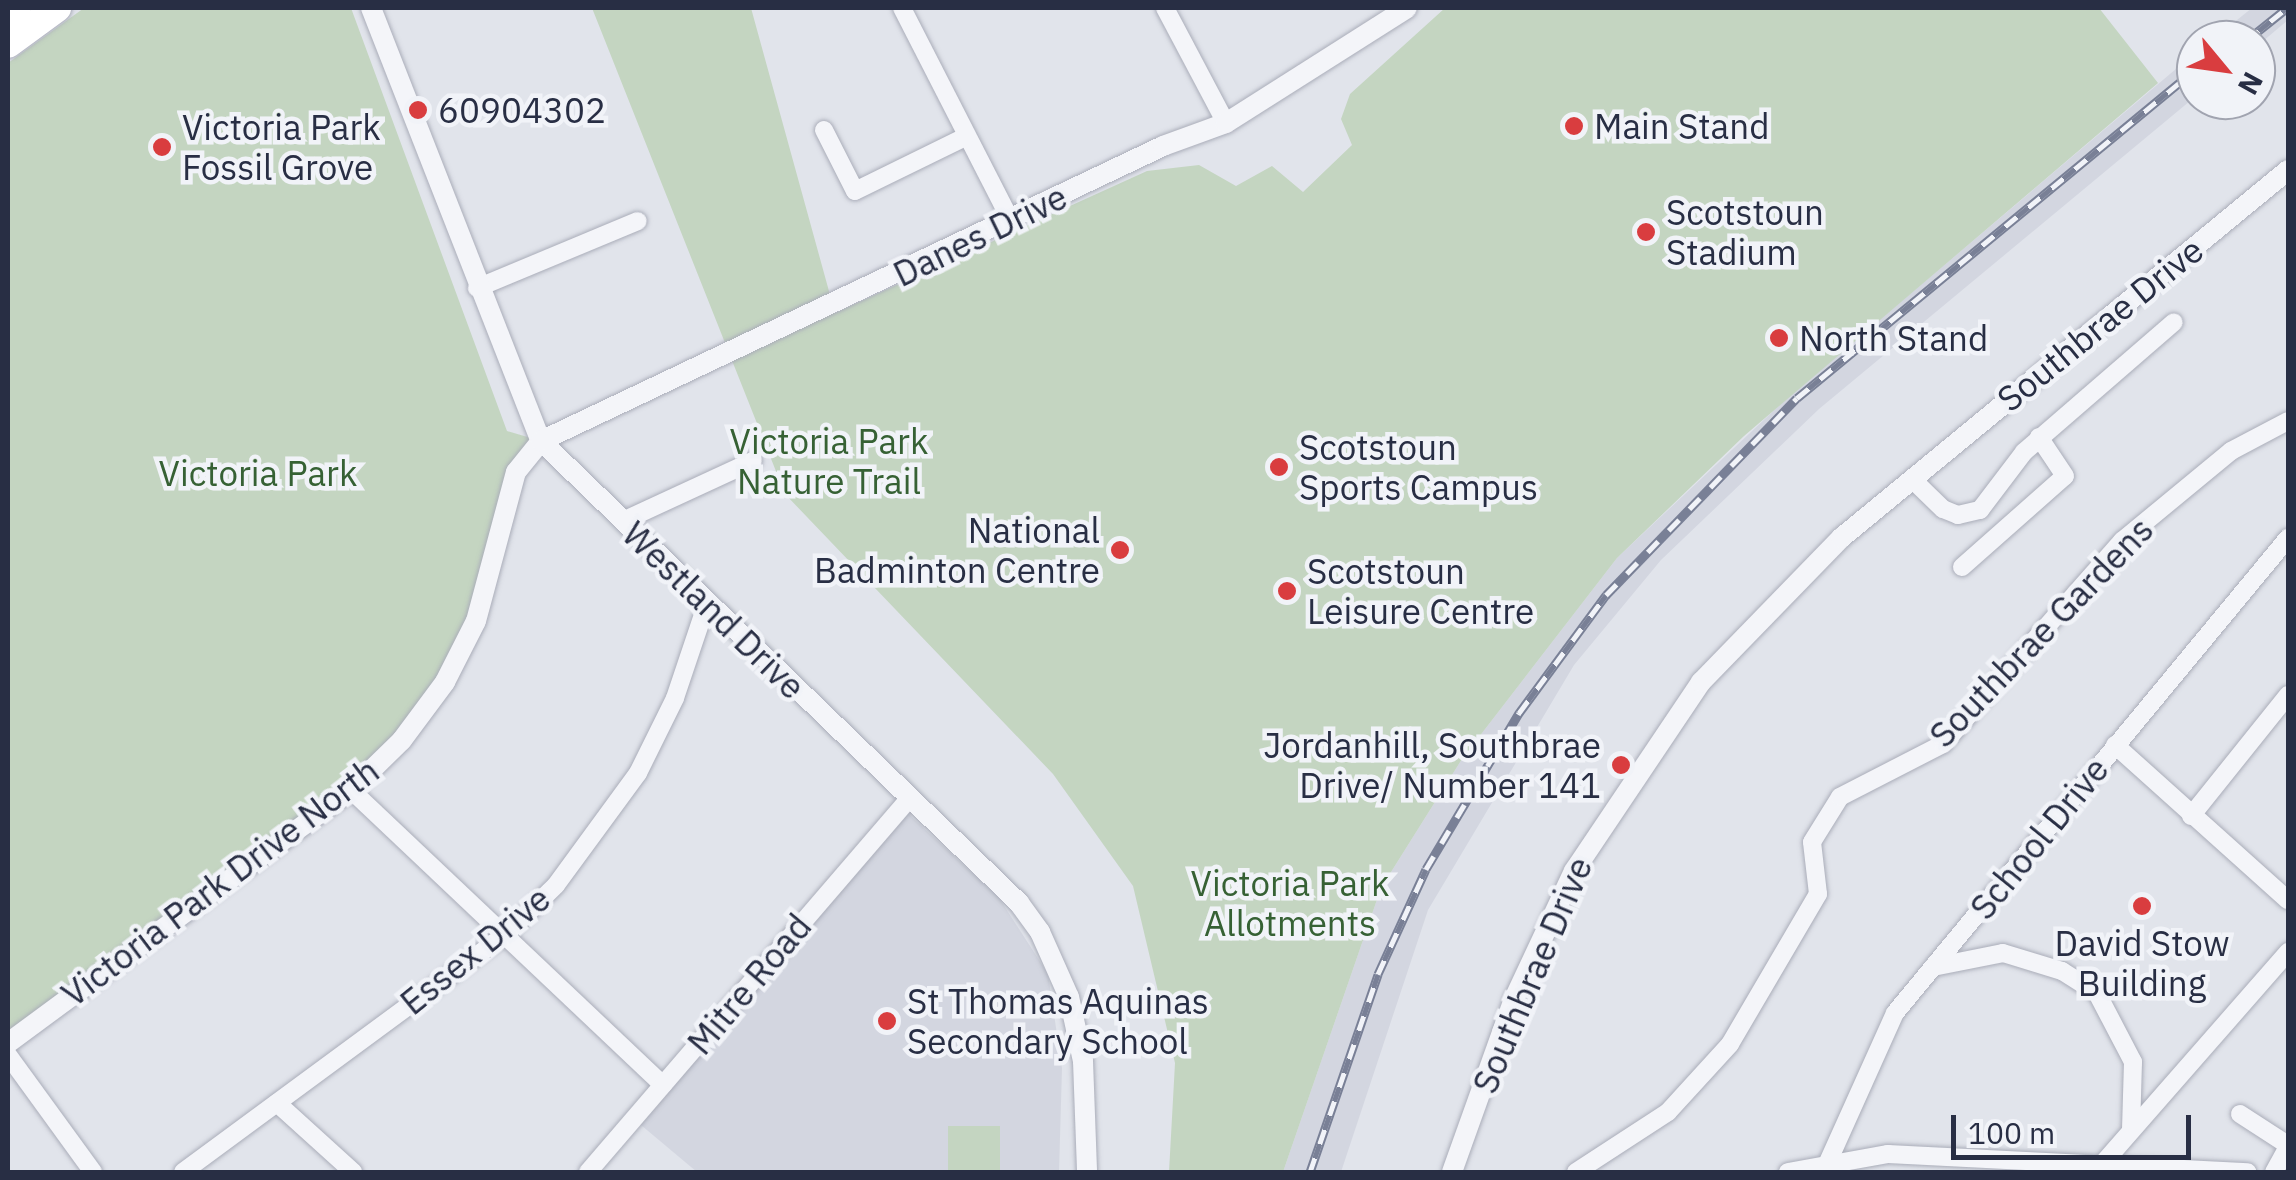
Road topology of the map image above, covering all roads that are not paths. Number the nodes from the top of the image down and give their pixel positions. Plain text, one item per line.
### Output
1 (17, 8) edge
2 (58, 8) edge
3 (371, 8) edge
4 (902, 8) edge
5 (1165, 8) edge
6 (1407, 8) edge
7 (8, 14) edge
8 (8, 44) edge
9 (1226, 124) junction
10 (824, 130) dead end
11 (965, 137) junction
12 (2284, 179) edge
13 (638, 221) dead end
14 (1011, 221) junction
15 (476, 288) junction
16 (2174, 322) dead end
17 (2288, 420) edge
18 (2040, 437) junction
19 (541, 441) junction
20 (753, 461) dead end
21 (1912, 479) junction
22 (622, 522) junction
23 (2288, 538) edge
24 (1962, 567) dead end
25 (707, 602) junction
26 (2285, 707) edge
27 (2114, 745) junction
28 (351, 790) junction
29 (910, 797) junction
30 (2191, 816) junction
31 (2288, 900) edge
32 (505, 934) junction
33 (2288, 952) edge
34 (1932, 967) junction
35 (8, 1043) edge
36 (8, 1055) edge
37 (663, 1085) junction
38 (278, 1103) junction
39 (2240, 1114) dead end
40 (2132, 1129) junction
41 (2288, 1146) edge
42 (1828, 1162) junction
43 (2105, 1162) junction
44 (92, 1172) edge
45 (183, 1172) edge
46 (353, 1172) edge
47 (588, 1172) edge
48 (1087, 1172) edge
49 (1452, 1172) edge
50 (1576, 1172) edge
51 (1788, 1172) edge
52 (2248, 1172) edge
53 (2274, 1172) edge

1 - 7 main road
2 - 8 main road
3 - 15 street, Westland Drive
4 - 11 street
5 - 9 street
6 - 9 street, Danes Drive
9 - 14 street, Danes Drive
10 - 11 street
11 - 14 street
12 - 21 street, Southbrae Drive
13 - 15 street
14 - 19 street, Danes Drive
15 - 19 street, Westland Drive
16 - 18 street, Southbrae Drive
17 - 50 street, Southbrae Gardens
18 - 21 street, Southbrae Drive
18 - 24 street, Southbrae Drive
19 - 22 street, Westland Drive
19 - 28 street, Victoria Park Drive North
20 - 22 street
21 - 49 street, Southbrae Drive
22 - 25 street, Westland Drive
23 - 27 street, School Drive
25 - 29 street, Westland Drive
25 - 32 street, Essex Drive
26 - 30 street
27 - 30 street
27 - 34 street, School Drive
28 - 32 street
28 - 35 street, Victoria Park Drive North
29 - 37 street, Mitre Road
29 - 48 street, Westland Drive
30 - 31 street
32 - 37 street
32 - 38 street, Essex Drive
33 - 40 street
34 - 40 street
34 - 42 street, School Drive
36 - 44 street
37 - 47 street, Mitre Road
38 - 45 street, Essex Drive
38 - 46 street
39 - 41 street
40 - 43 street
41 - 53 street
42 - 43 street
42 - 51 street
43 - 52 street

